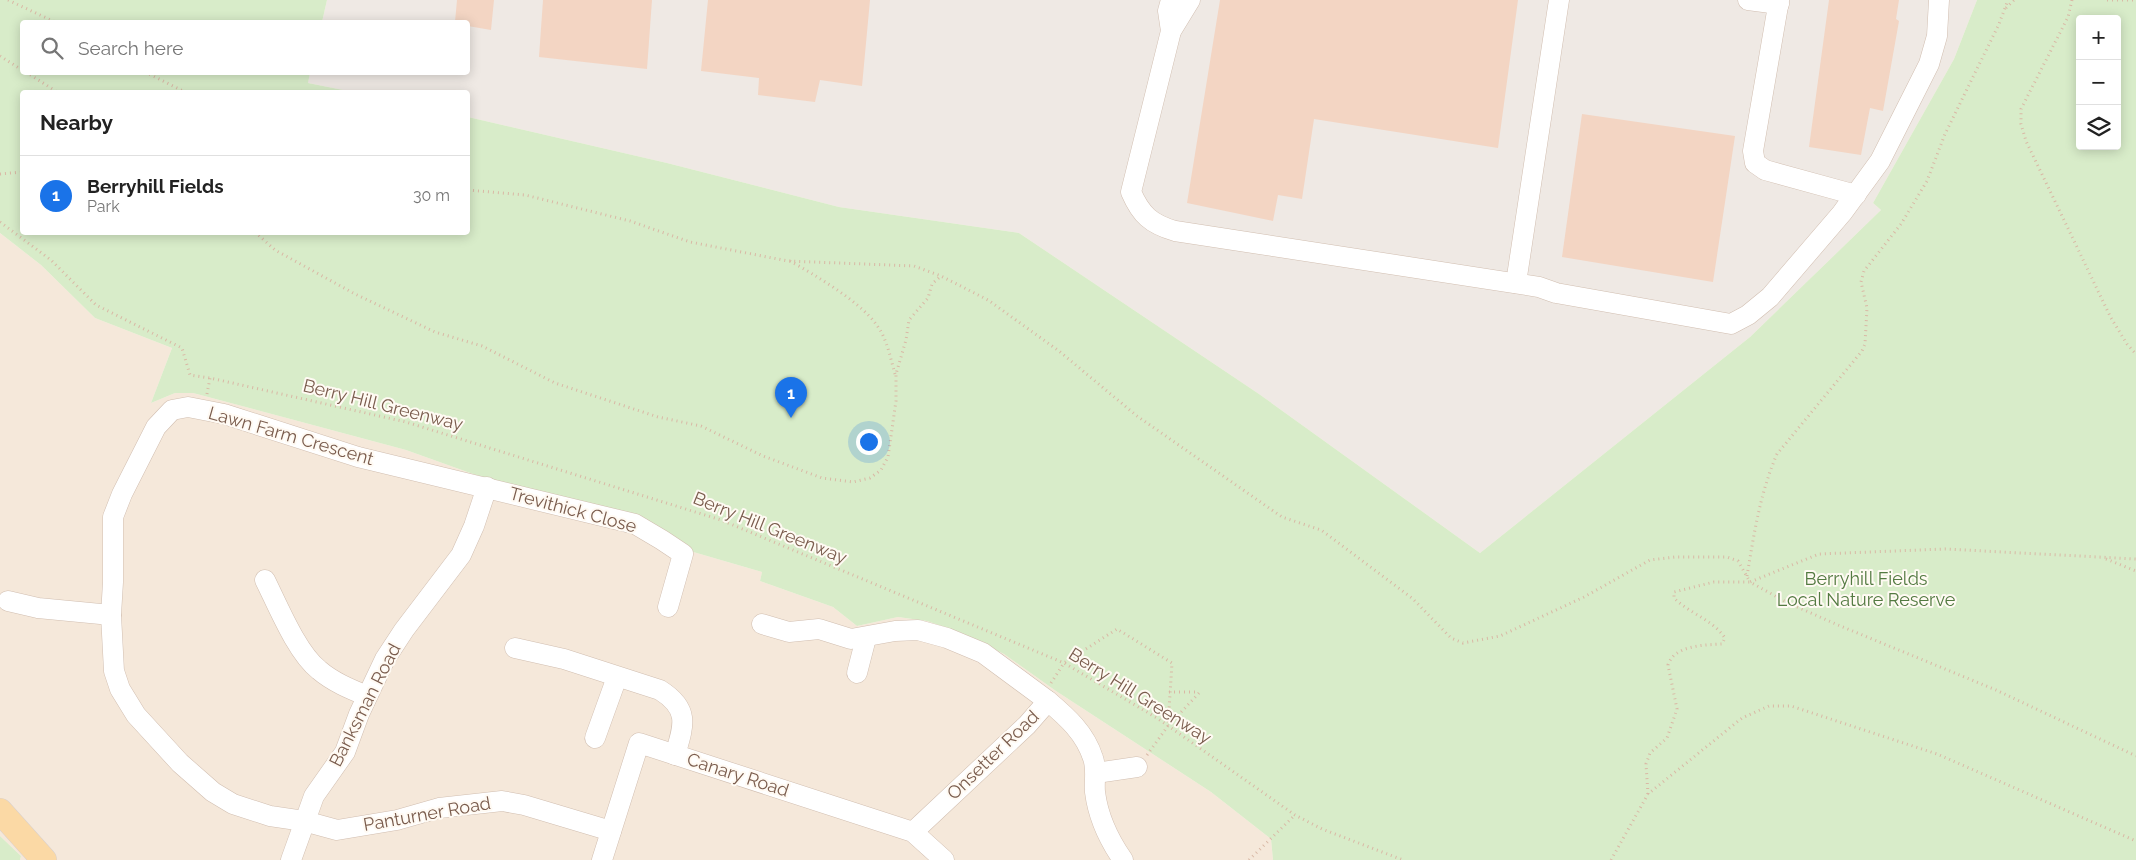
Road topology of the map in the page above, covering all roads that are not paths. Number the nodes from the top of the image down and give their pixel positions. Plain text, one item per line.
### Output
1 (1171, 0) edge
2 (1190, 0) edge
3 (1559, 0) edge
4 (1748, 0) edge
5 (1939, 0) edge
6 (1779, 2) edge
7 (1171, 31) junction
8 (1856, 195) junction
9 (1516, 283) junction
10 (487, 487) junction
11 (265, 580) dead end
12 (8, 602) dead end
13 (668, 607) dead end
14 (111, 615) junction
15 (762, 624) dead end
16 (866, 638) junction
17 (514, 648) dead end
18 (858, 673) dead end
19 (617, 676) junction
20 (367, 696) junction
21 (1048, 700) junction
22 (595, 738) dead end
23 (675, 755) junction
24 (1137, 767) road end
25 (1096, 772) junction
26 (0, 811) edge
27 (270, 816) joint
28 (304, 821) junction
29 (611, 831) junction
30 (913, 832) junction
31 (44, 860) edge
32 (291, 860) edge
33 (602, 860) edge
34 (944, 860) edge
35 (1123, 860) edge

1 - 7 street
2 - 7 street
3 - 9 street
4 - 6 street
5 - 8 street
6 - 8 street
7 - 9 street
8 - 9 street
10 - 13 street, Trevithick Close
10 - 14 street, Lawn Farm Crescent
10 - 20 street, Banksman Road
11 - 20 street
12 - 14 street
14 - 27 street, Lawn Farm Crescent
15 - 16 street
16 - 18 street
16 - 21 street
17 - 19 street
19 - 22 street
19 - 23 street
20 - 28 street, Banksman Road
21 - 25 street, Onsetter Road
21 - 30 street, Onsetter Road
23 - 29 street, Canary Road
23 - 30 street, Canary Road
24 - 25 street
25 - 35 street, Onsetter Road
26 - 31 main road
27 - 28 street, Panturner Road
28 - 29 street, Panturner Road
28 - 32 street, Banksman Road
29 - 33 street, Canary Road
30 - 34 street, Canary Road

